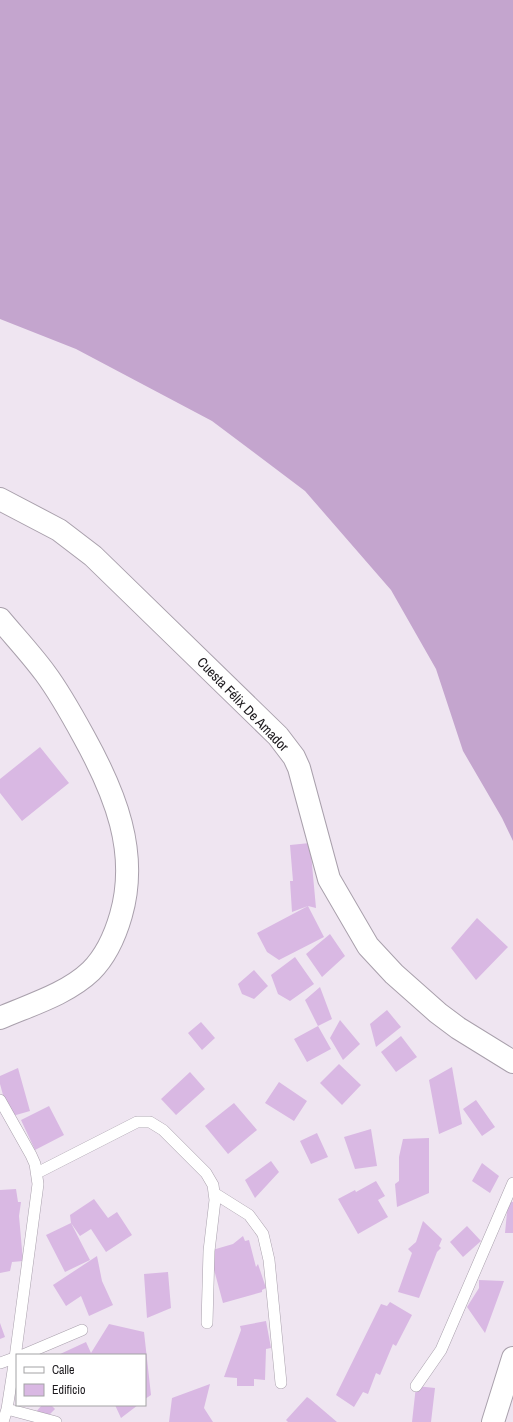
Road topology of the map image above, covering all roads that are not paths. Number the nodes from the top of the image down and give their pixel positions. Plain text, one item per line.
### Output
1 (0, 499) edge
2 (0, 620) edge
3 (0, 1018) edge
4 (513, 1062) edge
5 (0, 1100) edge
6 (37, 1173) junction
7 (513, 1183) edge
8 (214, 1192) junction
9 (207, 1323) dead end
10 (82, 1330) dead end
11 (18, 1354) edge
12 (25, 1354) edge
13 (16, 1358) edge
14 (513, 1358) edge
15 (0, 1363) edge
16 (16, 1366) edge
17 (281, 1383) dead end
18 (416, 1386) dead end
19 (7, 1409) junction
20 (3, 1422) edge
21 (56, 1422) edge
22 (493, 1422) edge

1 - 4 street, Cuesta Félix De Amador
2 - 3 street
5 - 6 lane
6 - 8 lane
6 - 11 lane
7 - 18 lane
8 - 9 lane
8 - 17 lane
10 - 12 lane
13 - 15 lane
14 - 22 street
16 - 19 lane
19 - 20 lane
19 - 21 lane

